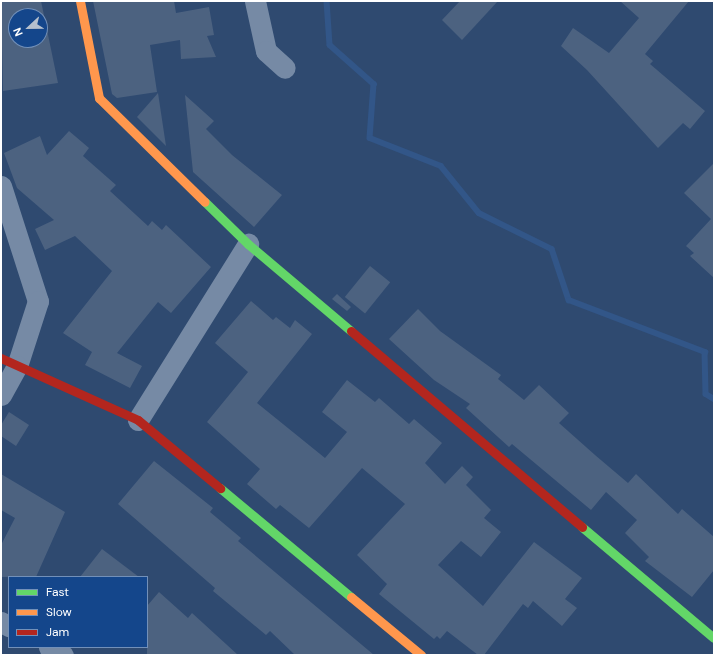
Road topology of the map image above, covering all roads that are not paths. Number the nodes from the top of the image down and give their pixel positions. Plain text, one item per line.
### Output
1 (80, 1) edge
2 (255, 1) edge
3 (285, 68) dead end
4 (1, 186) edge
5 (248, 244) junction
6 (9, 362) edge
7 (1, 395) edge
8 (138, 420) junction
9 (714, 638) edge
10 (51, 648) edge
11 (64, 655) edge
12 (421, 655) edge

1 - 5 street
2 - 3 street
4 - 6 street
5 - 8 street
5 - 9 street
6 - 7 street
6 - 8 street
8 - 12 street
10 - 11 street

